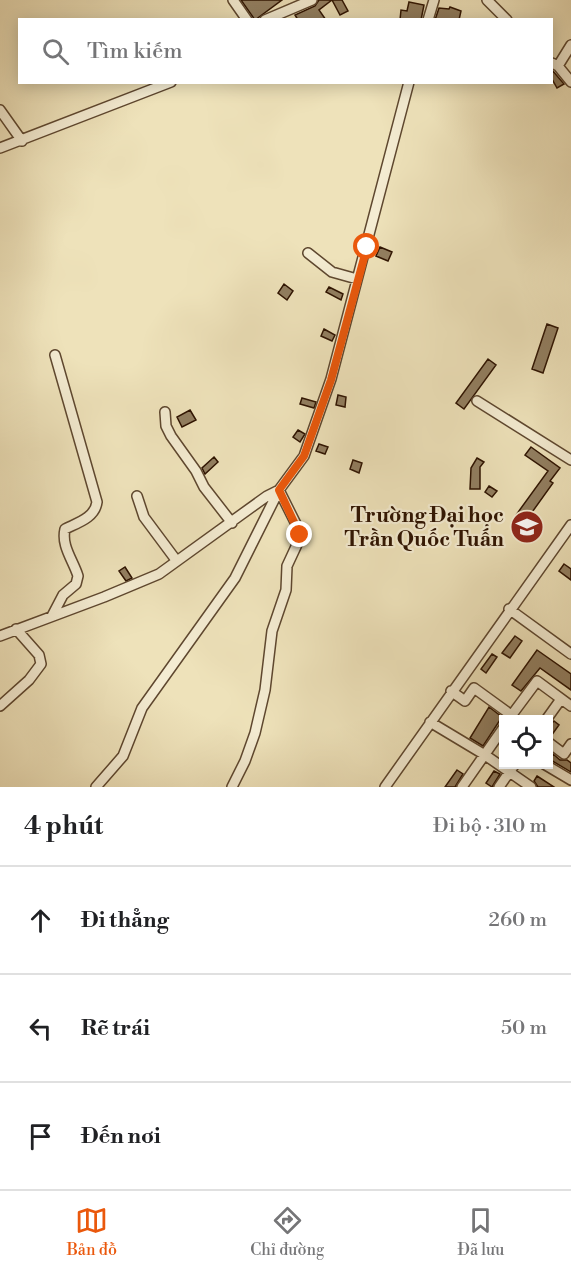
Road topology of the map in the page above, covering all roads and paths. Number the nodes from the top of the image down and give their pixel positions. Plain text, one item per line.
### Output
1 (232, 0) edge
2 (312, 0) edge
3 (434, 0) edge
4 (488, 0) edge
5 (246, 18) edge
6 (270, 18) edge
7 (429, 18) edge
8 (505, 18) edge
9 (571, 45) edge
10 (555, 64) edge
11 (571, 82) edge
12 (166, 84) edge
13 (408, 84) edge
14 (0, 110) edge
15 (22, 141) junction
16 (0, 148) edge
17 (308, 253) dead end
18 (357, 279) junction
19 (55, 355) dead end
20 (477, 401) dead end
21 (165, 412) dead end
22 (571, 460) edge
23 (279, 490) junction
24 (137, 496) dead end
25 (232, 523) junction
26 (571, 525) edge
27 (176, 560) junction
28 (509, 609) junction
29 (52, 616) junction
30 (16, 629) junction
31 (0, 636) edge
32 (571, 654) edge
33 (452, 691) junction
34 (561, 699) junction
35 (0, 706) edge
36 (571, 706) edge
37 (509, 715) edge
38 (515, 715) edge
39 (550, 715) edge
40 (430, 722) junction
41 (499, 737) edge
42 (571, 744) edge
43 (553, 745) edge
44 (485, 755) junction
45 (499, 762) edge
46 (512, 769) edge
47 (514, 769) edge
48 (551, 769) edge
49 (571, 781) edge
50 (96, 787) edge
51 (232, 787) edge
52 (385, 787) edge
53 (462, 787) edge
54 (500, 787) edge
55 (531, 787) edge
56 (568, 787) edge

1 - 5 street
2 - 6 street
3 - 7 street
4 - 8 street
9 - 10 street
10 - 11 street
12 - 15 street
13 - 18 street
14 - 15 street
15 - 16 street
17 - 18 street
18 - 23 street
19 - 29 street
20 - 22 street
21 - 25 street
23 - 25 street
23 - 50 street
23 - 51 street
24 - 27 street
25 - 27 street
26 - 28 street
27 - 29 street
28 - 32 street
28 - 33 street
29 - 30 street
30 - 31 street
30 - 35 street
33 - 37 street
33 - 40 street
34 - 36 street
34 - 38 street
34 - 39 street
40 - 44 street
40 - 52 street
41 - 44 street
42 - 43 street
44 - 45 street
44 - 53 street
46 - 54 street
47 - 55 street
48 - 49 street
49 - 56 street

